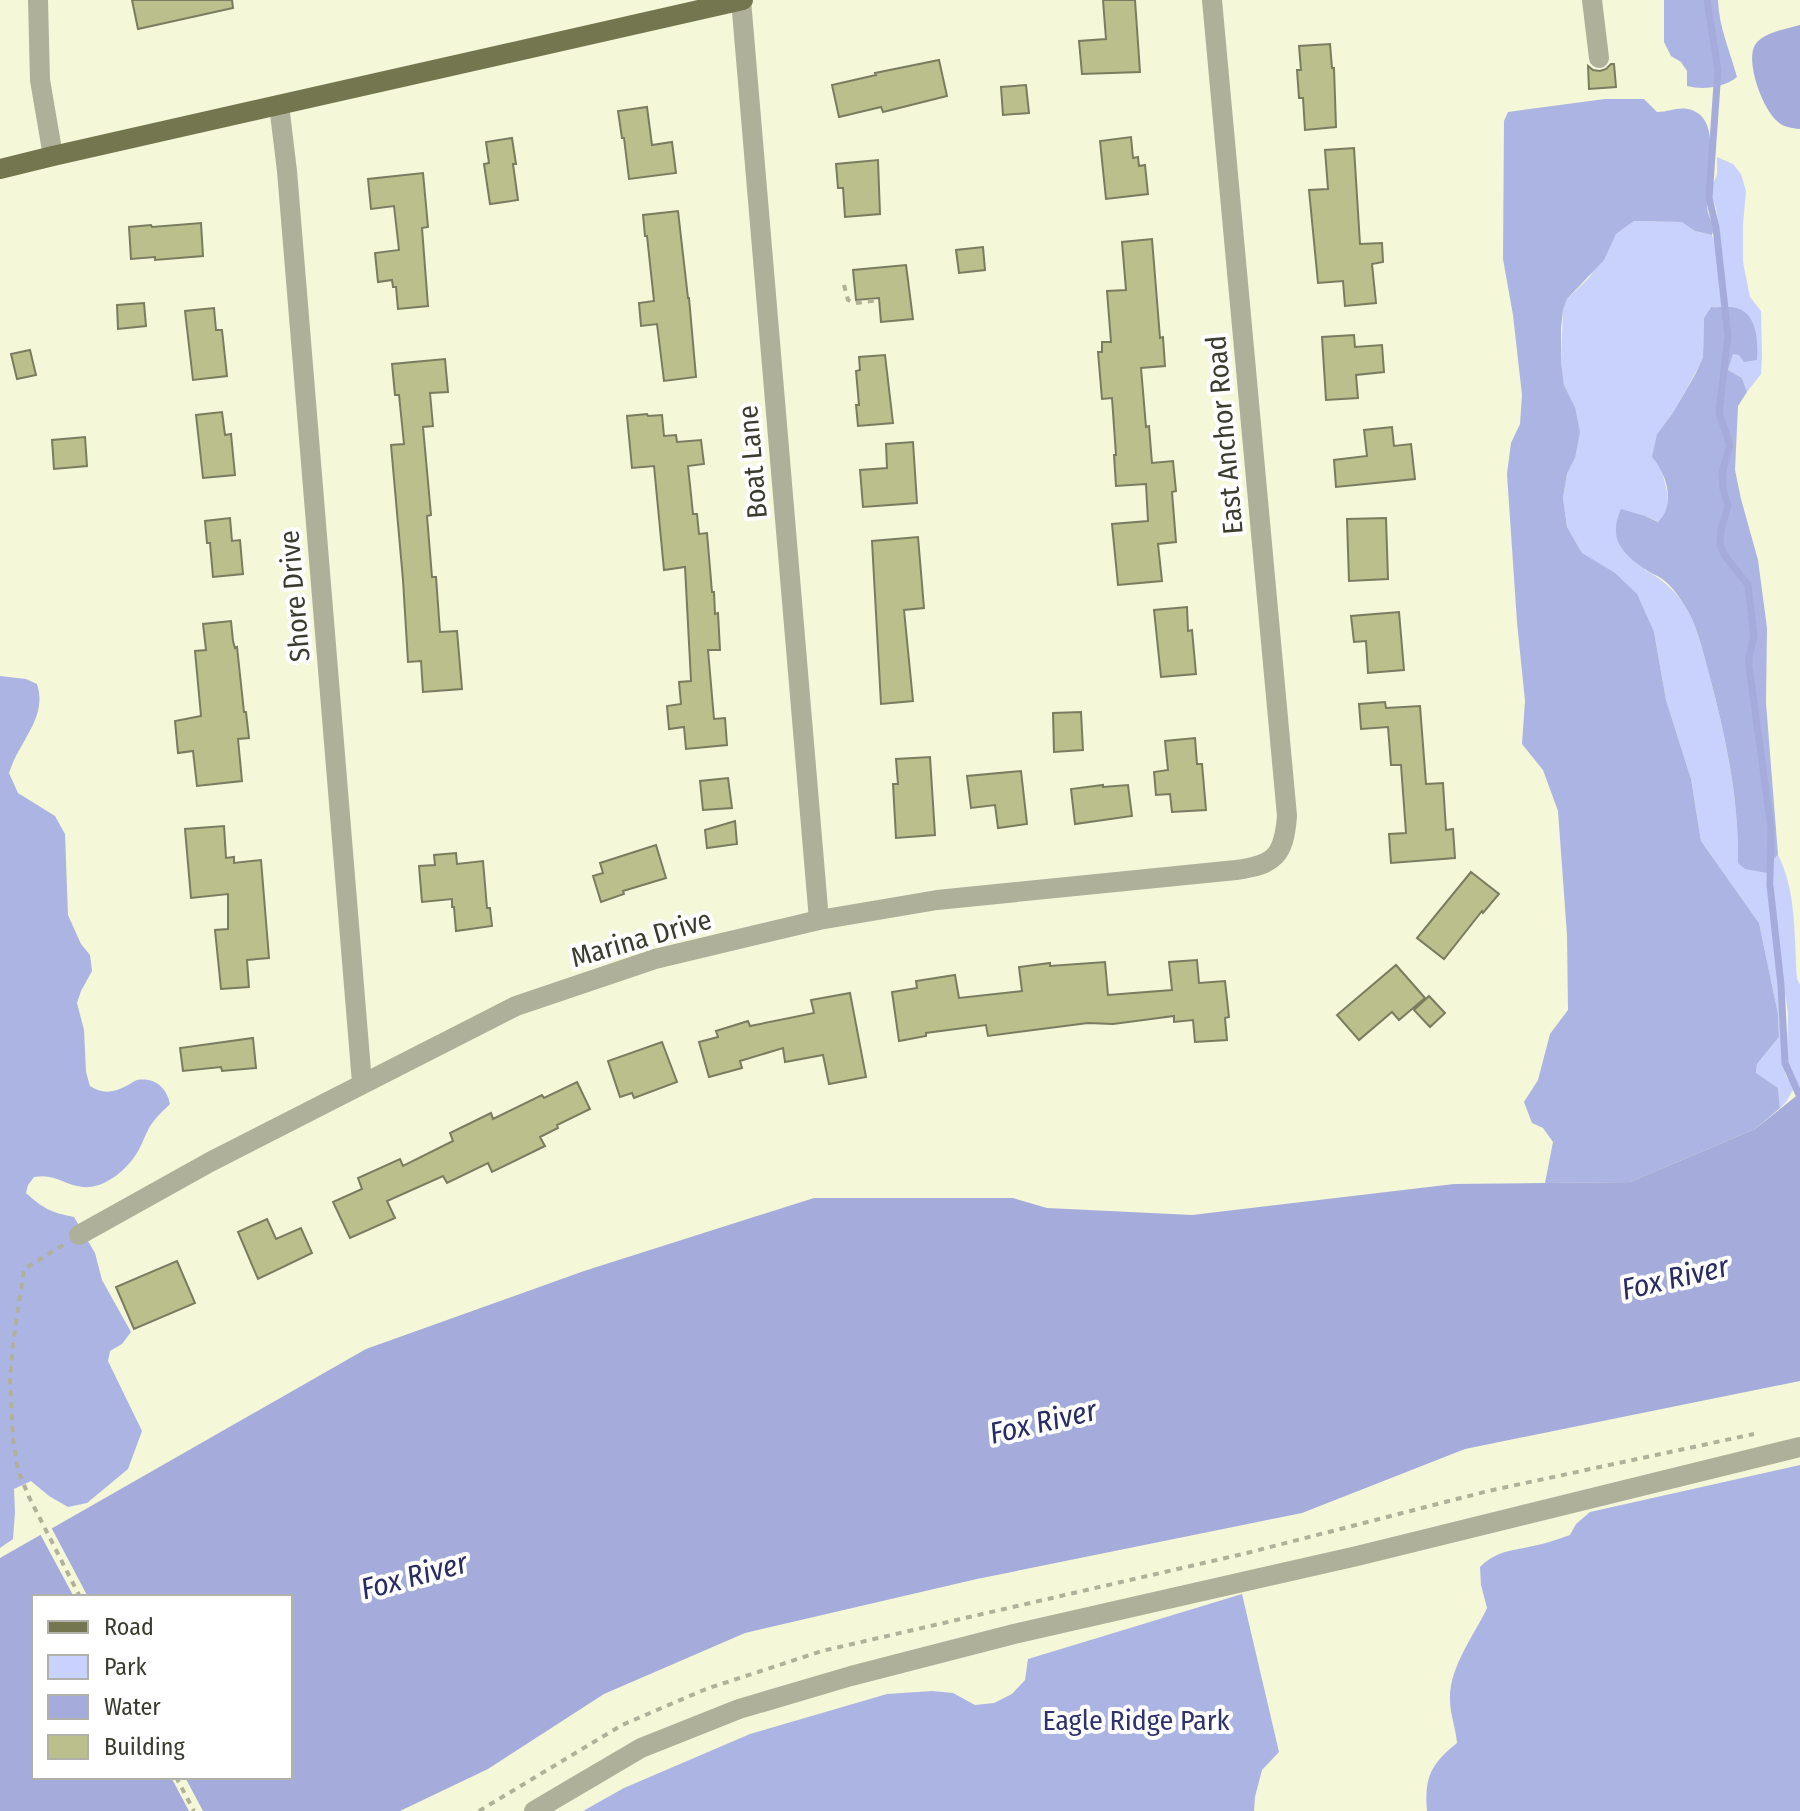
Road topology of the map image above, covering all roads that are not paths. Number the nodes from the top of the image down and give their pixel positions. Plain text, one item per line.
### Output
1 (38, 0) edge
2 (742, 0) edge
3 (1212, 0) edge
4 (1592, 0) edge
5 (1599, 58) dead end
6 (279, 105) junction
7 (53, 156) junction
8 (0, 169) edge
9 (1271, 861) joint
10 (819, 920) junction
11 (362, 1083) junction
12 (79, 1235) road end
13 (1800, 1447) edge
14 (534, 1811) edge

1 - 7 street
2 - 6 main road
2 - 10 street, Boat Lane
3 - 9 street, East Anchor Road
4 - 5 street
6 - 7 main road
6 - 11 street, Shore Drive
7 - 8 main road
9 - 10 street, Marina Drive
10 - 11 street, Marina Drive
11 - 12 street, Marina Drive
13 - 14 street

